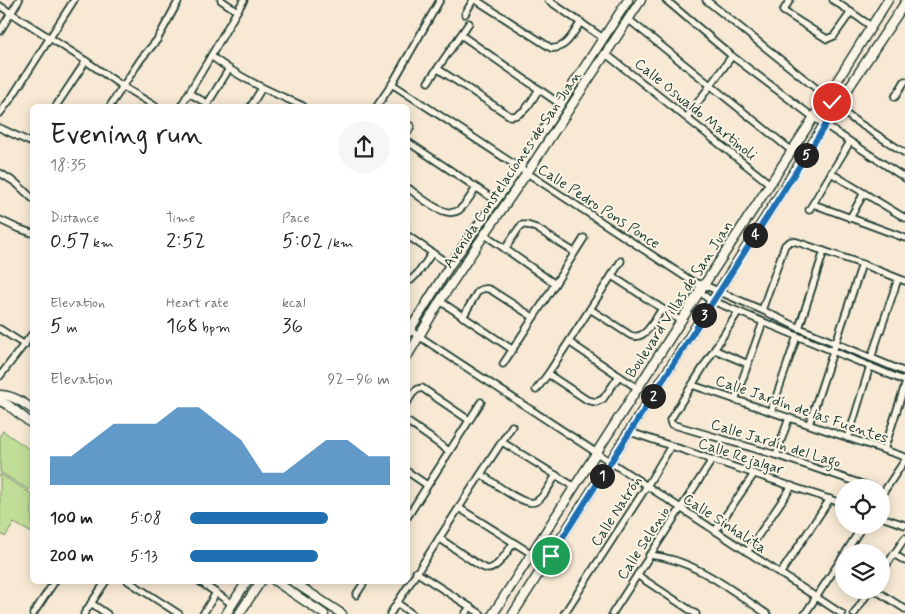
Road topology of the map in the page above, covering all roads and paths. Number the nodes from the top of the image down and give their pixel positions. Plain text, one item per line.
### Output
1 (20, 0) edge
2 (74, 0) edge
3 (179, 0) edge
4 (221, 0) edge
5 (244, 0) edge
6 (440, 0) edge
7 (475, 0) edge
8 (548, 0) edge
9 (628, 0) edge
10 (641, 0) edge
11 (666, 0) edge
12 (706, 0) edge
13 (790, 0) edge
14 (833, 0) edge
15 (888, 0) edge
16 (905, 3) edge
17 (0, 6) edge
18 (237, 10) junction
19 (851, 12) junction
20 (11, 14) junction
21 (465, 14) dead end
22 (628, 20) junction
23 (581, 22) junction
24 (469, 23) dead end
25 (871, 26) junction
26 (0, 31) edge
27 (461, 36) junction
28 (49, 38) junction
29 (603, 38) junction
30 (606, 54) junction
31 (211, 56) junction
32 (732, 56) junction
33 (86, 61) junction
34 (438, 69) junction
35 (229, 70) junction
36 (905, 81) edge
37 (428, 82) dead end
38 (392, 84) junction
39 (709, 85) junction
40 (122, 86) junction
41 (262, 88) junction
42 (539, 89) junction
43 (903, 90) edge
44 (189, 93) junction
45 (827, 97) junction
46 (895, 97) dead end
47 (57, 104) edge
48 (111, 104) edge
49 (152, 104) edge
50 (182, 104) edge
51 (206, 104) edge
52 (208, 104) edge
53 (252, 104) edge
54 (298, 104) edge
55 (378, 104) edge
56 (560, 104) junction
57 (837, 107) junction
58 (0, 113) edge
59 (687, 117) junction
60 (813, 117) junction
61 (824, 125) junction
62 (0, 128) edge
63 (30, 141) edge
64 (850, 142) junction
65 (410, 143) edge
66 (792, 151) junction
67 (905, 153) edge
68 (519, 168) junction
69 (0, 173) edge
70 (527, 173) junction
71 (831, 173) junction
72 (905, 178) edge
73 (770, 184) junction
74 (476, 188) junction
75 (410, 189) edge
76 (864, 193) junction
77 (30, 196) edge
78 (495, 200) junction
79 (813, 204) junction
80 (809, 210) dead end
81 (850, 218) junction
82 (905, 218) edge
83 (0, 220) edge
84 (30, 232) edge
85 (484, 234) junction
86 (410, 237) edge
87 (584, 238) dead end
88 (905, 238) edge
89 (505, 249) junction
90 (824, 251) junction
91 (574, 252) junction
92 (432, 253) junction
93 (621, 261) dead end
94 (862, 264) junction
95 (450, 265) junction
96 (612, 276) junction
97 (898, 279) junction
98 (410, 280) edge
99 (905, 281) edge
100 (555, 284) junction
101 (702, 288) junction
102 (719, 292) junction
103 (440, 301) junction
104 (713, 302) junction
105 (590, 309) junction
106 (662, 309) junction
107 (762, 310) junction
108 (738, 312) junction
109 (463, 316) junction
110 (533, 318) junction
111 (681, 321) junction
112 (763, 322) junction
113 (410, 328) edge
114 (799, 328) junction
115 (0, 329) edge
116 (410, 332) edge
117 (419, 336) junction
118 (797, 336) junction
119 (30, 337) edge
120 (569, 342) junction
121 (836, 344) junction
122 (25, 345) junction
123 (513, 350) junction
124 (715, 350) junction
125 (834, 351) junction
126 (410, 352) edge
127 (872, 358) junction
128 (503, 364) dead end
129 (748, 364) junction
130 (870, 366) junction
131 (905, 372) edge
132 (548, 374) junction
133 (0, 376) edge
134 (619, 376) junction
135 (905, 381) edge
136 (692, 385) junction
137 (905, 385) edge
138 (637, 388) junction
139 (536, 390) dead end
140 (410, 398) edge
141 (3, 399) edge
142 (735, 400) junction
143 (481, 402) dead end
144 (30, 408) edge
145 (771, 412) junction
146 (789, 418) junction
147 (469, 420) junction
148 (30, 422) edge
149 (410, 423) edge
150 (809, 424) junction
151 (512, 426) dead end
152 (630, 432) junction
153 (848, 438) junction
154 (502, 442) junction
155 (671, 446) junction
156 (884, 450) junction
157 (449, 451) junction
158 (596, 453) junction
159 (776, 455) junction
160 (905, 458) edge
161 (712, 460) junction
162 (610, 462) junction
163 (410, 473) edge
164 (481, 474) junction
165 (754, 474) junction
166 (556, 476) junction
167 (847, 479) edge
168 (890, 480) edge
169 (427, 485) junction
170 (575, 486) junction
171 (647, 486) junction
172 (792, 486) junction
173 (830, 499) junction
174 (835, 501) edge
175 (460, 508) junction
176 (680, 509) junction
177 (410, 513) edge
178 (890, 520) edge
179 (905, 525) edge
180 (715, 531) junction
181 (439, 538) junction
182 (905, 538) edge
183 (514, 542) junction
184 (747, 552) junction
185 (532, 554) junction
186 (894, 554) junction
187 (649, 555) junction
188 (890, 560) edge
189 (905, 561) edge
190 (835, 569) edge
191 (416, 572) junction
192 (780, 574) junction
193 (637, 575) junction
194 (410, 582) edge
195 (53, 584) edge
196 (104, 584) edge
197 (133, 584) edge
198 (204, 584) edge
199 (245, 584) edge
200 (259, 584) edge
201 (279, 584) edge
202 (297, 584) edge
203 (363, 584) edge
204 (409, 584) edge
205 (216, 593) junction
206 (356, 596) dead end
207 (816, 598) junction
208 (864, 599) edge
209 (889, 599) edge
210 (91, 603) junction
211 (397, 603) junction
212 (232, 604) junction
213 (470, 607) junction
214 (905, 609) edge
215 (33, 614) edge
216 (84, 614) edge
217 (107, 614) edge
218 (179, 614) edge
219 (203, 614) edge
220 (226, 614) edge
221 (239, 614) edge
222 (324, 614) edge
223 (342, 614) edge
224 (390, 614) edge
225 (412, 614) edge
226 (465, 614) edge
227 (481, 614) edge
228 (493, 614) edge
229 (513, 614) edge
230 (564, 614) edge
231 (612, 614) edge
232 (696, 614) edge
233 (767, 614) edge
234 (805, 614) edge
235 (842, 614) edge
236 (854, 614) edge

1 - 20 street
2 - 28 street
3 - 40 street
4 - 18 street
5 - 18 street
6 - 38 street
7 - 21 street
7 - 23 street
8 - 23 street
9 - 29 street, Avenida Constelaciones de San Juan
10 - 22 street, Avenida Constelaciones de San Juan
11 - 32 street
12 - 45 street
13 - 19 street
14 - 19 street
15 - 25 street, Boulevard Villas de San Juan
16 - 57 street, Boulevard Villas de San Juan
17 - 20 street
18 - 31 street
19 - 25 street
20 - 26 street
20 - 28 street
22 - 30 street, Avenida Constelaciones de San Juan
22 - 39 street
23 - 29 street
24 - 27 street
25 - 45 street, Boulevard Villas de San Juan
27 - 34 street
27 - 42 street
28 - 33 street
28 - 58 street
29 - 56 street, Avenida Constelaciones de San Juan
30 - 59 street, Calle Oswaldo Martinoli
30 - 70 street, Avenida Constelaciones de San Juan
31 - 35 street
31 - 44 street
32 - 39 street
32 - 60 street
33 - 40 street
33 - 47 street
34 - 37 street
34 - 42 street
35 - 41 street
35 - 52 street
36 - 43 street
38 - 55 street
38 - 68 street, Calle Pedro Pons Ponce
39 - 59 street
39 - 66 street
40 - 48 street
40 - 49 street
41 - 53 street
41 - 54 street
42 - 56 street
43 - 46 street
44 - 50 street
44 - 51 street
45 - 57 street
45 - 60 street, Boulevard Villas de San Juan
56 - 68 street, Avenida Constelaciones de San Juan
57 - 61 street, Boulevard Villas de San Juan
57 - 67 street
59 - 73 street, Calle Oswaldo Martinoli
60 - 61 street
60 - 66 street, Boulevard Villas de San Juan
61 - 64 street
61 - 102 street, Boulevard Villas de San Juan
62 - 63 street
64 - 71 street
64 - 72 street
65 - 74 street
66 - 73 street, Boulevard Villas de San Juan
68 - 70 street, Calle Pedro Pons Ponce
68 - 78 street, Avenida Constelaciones de San Juan
69 - 77 street
70 - 85 street, Avenida Constelaciones de San Juan
70 - 101 street, Calle Pedro Pons Ponce
71 - 76 street
71 - 79 street
73 - 101 street, Boulevard Villas de San Juan
74 - 75 street
74 - 78 street
76 - 81 street
76 - 82 street
78 - 95 street, Avenida Constelaciones de San Juan
79 - 80 street
79 - 81 street
81 - 88 street
83 - 84 street
85 - 89 street
85 - 103 street, Avenida Constelaciones de San Juan
86 - 92 street
87 - 91 street
89 - 91 street
89 - 100 street
90 - 94 street
90 - 107 street
90 - 114 street
91 - 100 street
92 - 95 street
92 - 98 street
93 - 96 street
94 - 97 street
94 - 121 street
95 - 113 street, Avenida Constelaciones de San Juan
96 - 105 street
96 - 106 street
97 - 99 street
97 - 127 street
100 - 110 street
101 - 102 street, Calle Pedro Pons Ponce
101 - 104 street
101 - 111 street, Boulevard Villas de San Juan
102 - 104 street, Boulevard Villas de San Juan
102 - 107 street, Calle Pedro Pons Ponce
103 - 109 street
103 - 117 street, Avenida Constelaciones de San Juan
104 - 108 street
104 - 152 street, Boulevard Villas de San Juan
105 - 106 street
105 - 120 street
106 - 111 street
107 - 114 street, Calle Pedro Pons Ponce
108 - 112 street
108 - 124 street
109 - 110 street
109 - 123 street
110 - 123 street
111 - 138 street, Boulevard Villas de San Juan
112 - 118 street
112 - 129 street
114 - 121 street, Calle Pedro Pons Ponce
115 - 122 street
116 - 117 street, Calle Sinhalita
117 - 126 street, Avenida Constelaciones de San Juan
117 - 158 street, Calle Sinhalita
118 - 125 street
118 - 145 street
119 - 122 street
120 - 132 street
120 - 134 street
121 - 125 street
121 - 127 street, Calle Pedro Pons Ponce
122 - 133 street
123 - 128 street
124 - 129 street
124 - 136 street
125 - 130 street
125 - 150 street
127 - 131 street, Calle Pedro Pons Ponce
129 - 142 street
130 - 135 street
130 - 153 street
132 - 134 street
132 - 139 street
134 - 138 street
136 - 142 street, Calle Jardín de las Fuentes
136 - 159 street, Calle Jardín del Lago
137 - 156 street
138 - 158 street, Boulevard Villas de San Juan
140 - 147 street
141 - 144 street
141 - 148 street
142 - 145 street, Calle Jardín de las Fuentes
143 - 147 street
145 - 146 street, Calle Jardín de las Fuentes
146 - 150 street, Calle Jardín de las Fuentes
146 - 159 street
147 - 157 street
149 - 157 street
150 - 153 street, Calle Jardín de las Fuentes
151 - 154 street
152 - 155 street, Calle Rejalgar
152 - 162 street, Boulevard Villas de San Juan
153 - 156 street, Calle Jardín de las Fuentes
154 - 164 street
154 - 166 street
155 - 161 street, Calle Rejalgar
155 - 171 street, Calle Natrón
156 - 160 street, Calle Jardín de las Fuentes
157 - 169 street
158 - 162 street, Calle Sinhalita
158 - 170 street, Boulevard Villas de San Juan
159 - 167 street, Calle Jardín del Lago
160 - 168 street
161 - 165 street, Calle Rejalgar
161 - 176 street, Calle Selenio
162 - 171 street, Calle Sinhalita
162 - 229 street, Boulevard Villas de San Juan
163 - 169 street
164 - 166 street
164 - 175 street
165 - 172 street, Calle Rejalgar
165 - 180 street
166 - 170 street
169 - 177 street
170 - 185 street, Boulevard Villas de San Juan
171 - 176 street, Calle Sinhalita
171 - 230 street, Calle Natrón
172 - 173 street, Calle Rejalgar
172 - 184 street
173 - 174 street, Calle Rejalgar
173 - 192 street
175 - 181 street
175 - 183 street
176 - 180 street, Calle Sinhalita
176 - 187 street, Calle Selenio
178 - 179 street
180 - 184 street, Calle Sinhalita
181 - 183 street
181 - 191 street
182 - 186 street
183 - 185 street
184 - 192 street, Calle Sinhalita
185 - 228 street, Boulevard Villas de San Juan
186 - 188 street
186 - 189 street
187 - 193 street, Calle Selenio
187 - 233 street
190 - 207 street
191 - 194 street
191 - 213 street
192 - 207 street, Calle Sinhalita
193 - 231 street, Calle Selenio
193 - 232 street
195 - 215 street
196 - 210 street
197 - 218 street
198 - 205 street
199 - 212 street
200 - 221 street
201 - 222 street
202 - 223 street
203 - 206 street
204 - 211 street
205 - 212 street
205 - 219 street
207 - 234 street
207 - 235 street, Calle Sinhalita
208 - 236 street
209 - 214 street
210 - 216 street
210 - 217 street
211 - 224 street
211 - 225 street
212 - 220 street
213 - 226 street
213 - 227 street

